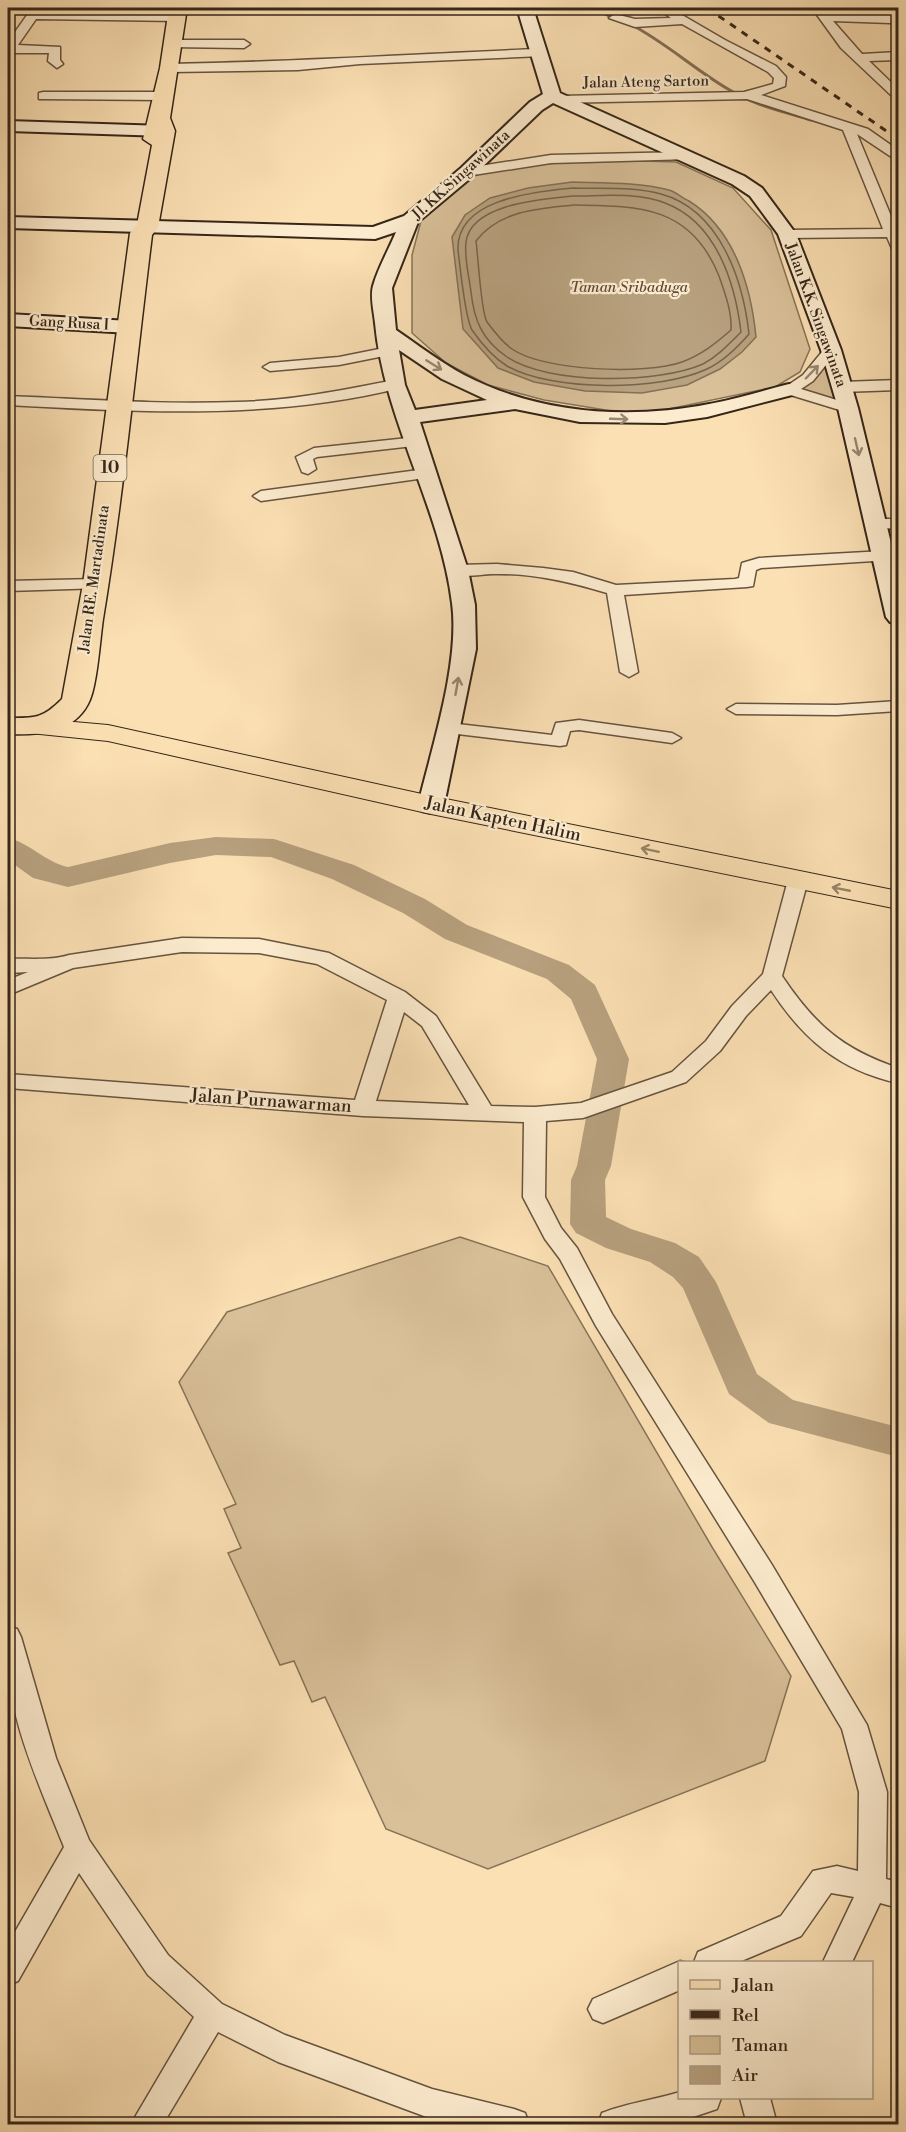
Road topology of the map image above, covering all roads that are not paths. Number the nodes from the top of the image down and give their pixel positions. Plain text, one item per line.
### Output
1 (525, 8) edge
2 (663, 8) edge
3 (893, 8) edge
4 (36, 11) edge
5 (178, 12) edge
6 (821, 12) edge
7 (615, 18) dead end
8 (681, 21) junction
9 (174, 44) junction
10 (244, 44) dead end
11 (9, 49) edge
12 (538, 53) junction
13 (898, 56) edge
14 (858, 58) junction
15 (57, 64) dead end
16 (170, 68) junction
17 (898, 95) edge
18 (43, 96) dead end
19 (165, 96) junction
20 (743, 96) junction
21 (556, 98) junction
22 (8, 126) edge
23 (160, 127) junction
24 (848, 127) junction
25 (898, 155) edge
26 (686, 156) junction
27 (467, 172) junction
28 (884, 215) junction
29 (898, 216) edge
30 (8, 217) edge
31 (35, 220) junction
32 (410, 220) junction
33 (8, 222) edge
34 (141, 227) junction
35 (891, 232) junction
36 (375, 233) junction
37 (787, 234) junction
38 (898, 248) edge
39 (398, 250) junction
40 (8, 320) edge
41 (130, 327) junction
42 (387, 341) junction
43 (831, 350) junction
44 (270, 367) dead end
45 (395, 385) junction
46 (898, 385) edge
47 (842, 387) junction
48 (789, 390) junction
49 (8, 401) edge
50 (519, 402) junction
51 (117, 404) junction
52 (848, 408) junction
53 (408, 417) junction
54 (417, 442) junction
55 (308, 469) dead end
56 (426, 474) junction
57 (261, 496) dead end
58 (875, 524) junction
59 (898, 524) edge
60 (884, 556) junction
61 (457, 570) junction
62 (96, 584) junction
63 (8, 586) edge
64 (615, 590) junction
65 (898, 617) edge
66 (629, 672) dead end
67 (76, 702) junction
68 (898, 705) edge
69 (736, 710) dead end
70 (8, 726) edge
71 (40, 727) junction
72 (449, 728) junction
73 (108, 733) junction
74 (672, 738) dead end
75 (431, 805) junction
76 (798, 880) junction
77 (898, 900) edge
78 (69, 962) junction
79 (8, 966) edge
80 (772, 976) junction
81 (8, 988) edge
82 (398, 997) junction
83 (898, 1076) edge
84 (8, 1081) edge
85 (363, 1108) junction
86 (485, 1113) junction
87 (535, 1115) junction
88 (8, 1637) edge
89 (78, 1848) junction
90 (885, 1892) edge
91 (710, 1961) edge
92 (838, 1961) edge
93 (8, 1971) edge
94 (678, 1976) edge
95 (603, 2009) dead end
96 (212, 2014) junction
97 (700, 2099) edge
98 (756, 2099) edge
99 (146, 2124) edge
100 (514, 2124) edge
101 (613, 2124) edge
102 (762, 2124) edge

1 - 12 street
2 - 8 street
3 - 6 street
4 - 5 street
4 - 11 street
5 - 9 highway, Jalan RE. Martadinata / 10
6 - 14 street
7 - 8 street
8 - 20 street
9 - 10 street
9 - 16 highway, Jalan RE. Martadinata / 10
11 - 15 street
12 - 16 street
12 - 21 street
13 - 14 street
14 - 17 street
16 - 19 highway, Jalan RE. Martadinata / 10
18 - 19 street
19 - 23 highway, Jalan RE. Martadinata / 10
20 - 21 street, Jalan Ateng Sarton
20 - 24 street
21 - 26 street, Jalan K.K. Singawinata
21 - 27 street, Jl. KK.Singawinata
22 - 23 street
23 - 34 highway, Jalan RE. Martadinata / 10
24 - 25 street
24 - 28 street
26 - 27 street
26 - 37 street, Jalan K.K. Singawinata
27 - 32 street, Jl. KK.Singawinata
28 - 29 street
28 - 35 street
30 - 31 street
31 - 33 street
31 - 34 street
32 - 36 street
32 - 39 street, Jl. KK.Singawinata
34 - 36 street
34 - 41 highway, Jalan RE. Martadinata / 10
35 - 37 street
35 - 38 street
36 - 39 street
37 - 43 street, Jalan K.K. Singawinata
39 - 42 street, Jl. KK.Singawinata
40 - 41 street, Gang Rusa I
41 - 51 highway, Jalan RE. Martadinata / 10
42 - 44 street
42 - 45 street, Jl. KK.Singawinata
42 -> 50 street
43 - 47 street, Jalan K.K. Singawinata
48 -> 43 street
45 - 51 street
45 - 53 street, Jl. KK.Singawinata
46 - 47 street
47 - 52 street, Jalan K.K. Singawinata
50 -> 48 street
48 - 52 street
49 - 51 street
50 - 53 street
51 - 62 highway, Jalan RE. Martadinata / 10
52 -> 58 street, Jalan K.K. Singawinata
53 - 54 street, Jl. KK.Singawinata
54 - 55 street
54 - 56 street, Jl. KK.Singawinata
56 - 57 street
56 - 61 street, Jl. KK.Singawinata
58 - 59 street
58 - 60 street, Jalan K.K. Singawinata
60 - 64 street
60 - 65 street, Jalan K.K. Singawinata
61 - 64 street
72 -> 61 street, Jl. KK.Singawinata
62 - 63 street
62 - 67 highway, Jalan RE. Martadinata / 10
64 - 66 street
67 - 71 highway
67 - 73 main road, Jalan Kapten Halim
68 - 69 street
70 - 71 highway
71 - 73 main road, Jalan Kapten Halim
72 - 74 street
72 - 75 street, Jl. KK.Singawinata
73 - 75 main road, Jalan Kapten Halim
76 -> 75 main road, Jalan Kapten Halim
77 -> 76 main road, Jalan Kapten Halim
76 - 80 street
78 - 79 street
78 - 81 street
78 - 82 street
80 - 83 street
80 - 87 street, Jalan Purnawarman
82 - 85 street
82 - 86 street
84 - 85 street, Jalan Purnawarman
85 - 86 street, Jalan Purnawarman
86 - 87 street, Jalan Purnawarman
87 - 90 street
88 - 89 street
89 - 93 street
89 - 96 street
90 - 91 street
90 - 92 street
94 - 95 street
96 - 99 street
96 - 100 street
97 - 101 street
98 - 102 street

